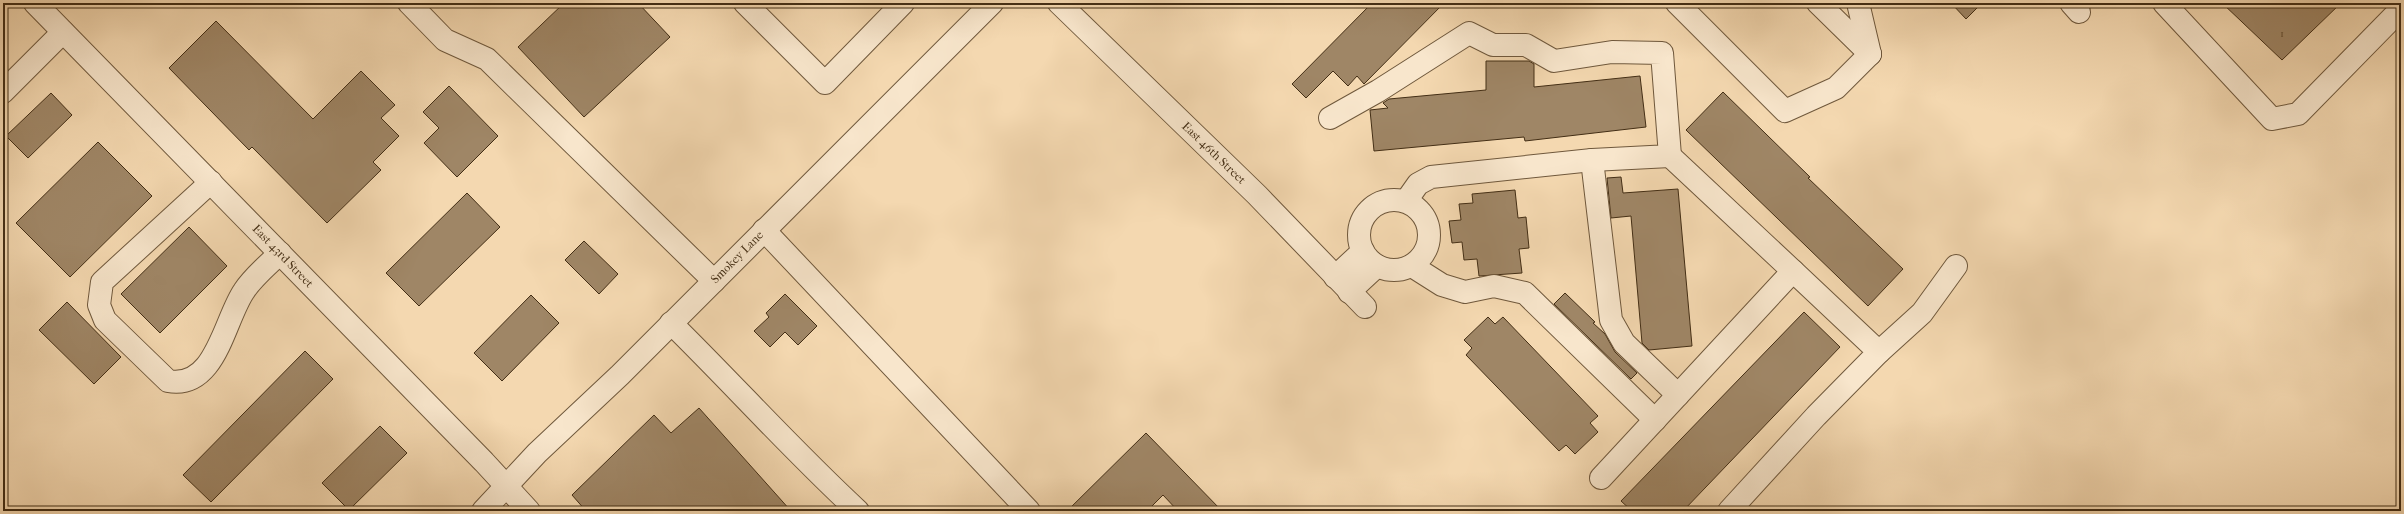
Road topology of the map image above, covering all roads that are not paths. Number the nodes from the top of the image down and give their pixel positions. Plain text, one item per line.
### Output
1 (35, 3) edge
2 (409, 3) edge
3 (745, 3) edge
4 (992, 3) edge
5 (1059, 3) edge
6 (1677, 3) edge
7 (1818, 3) edge
8 (1858, 3) edge
9 (2164, 3) edge
10 (890, 7) edge
11 (2401, 9) edge
12 (63, 32) junction
13 (1870, 54) junction
14 (3, 92) edge
15 (1330, 118) dead end
16 (1670, 156) junction
17 (1592, 160) junction
18 (211, 182) junction
19 (1406, 201) junction
20 (764, 230) junction
21 (280, 253) junction
22 (1370, 259) junction
23 (1412, 266) junction
24 (1956, 266) dead end
25 (1793, 271) junction
26 (714, 281) junction
27 (1342, 284) junction
28 (1365, 307) dead end
29 (671, 323) junction
30 (1879, 352) junction
31 (1678, 395) junction
32 (1655, 420) junction
33 (1601, 478) dead end
34 (506, 486) junction
35 (483, 511) edge
36 (530, 511) edge
37 (858, 511) edge
38 (1029, 511) edge
39 (1729, 511) edge

1 - 12 street, East 43rd Street
2 - 26 street
3 - 10 street
4 - 20 street, Smokey Lane
5 - 27 street, East 46th Street
6 - 13 street
7 - 13 street
8 - 13 street
9 - 11 street
12 - 14 street
12 - 18 street, East 43rd Street
15 - 16 street
16 - 17 street
16 - 25 street
17 - 19 street
17 - 31 street
18 - 21 street, East 43rd Street
18 - 21 street
19 - 22 street
19 - 23 street
20 - 26 street, Smokey Lane
20 - 38 street
21 - 34 street, East 43rd Street
22 - 23 street
22 - 27 street
23 - 32 street
24 - 30 street
25 - 30 street
25 - 31 street
26 - 29 street, Smokey Lane
27 - 28 street, East 46th Street
29 - 34 street, Smokey Lane
29 - 37 street
30 - 39 street
31 - 32 street
32 - 33 street
34 - 35 street, Smokey Lane
34 - 36 street, East 43rd Street

